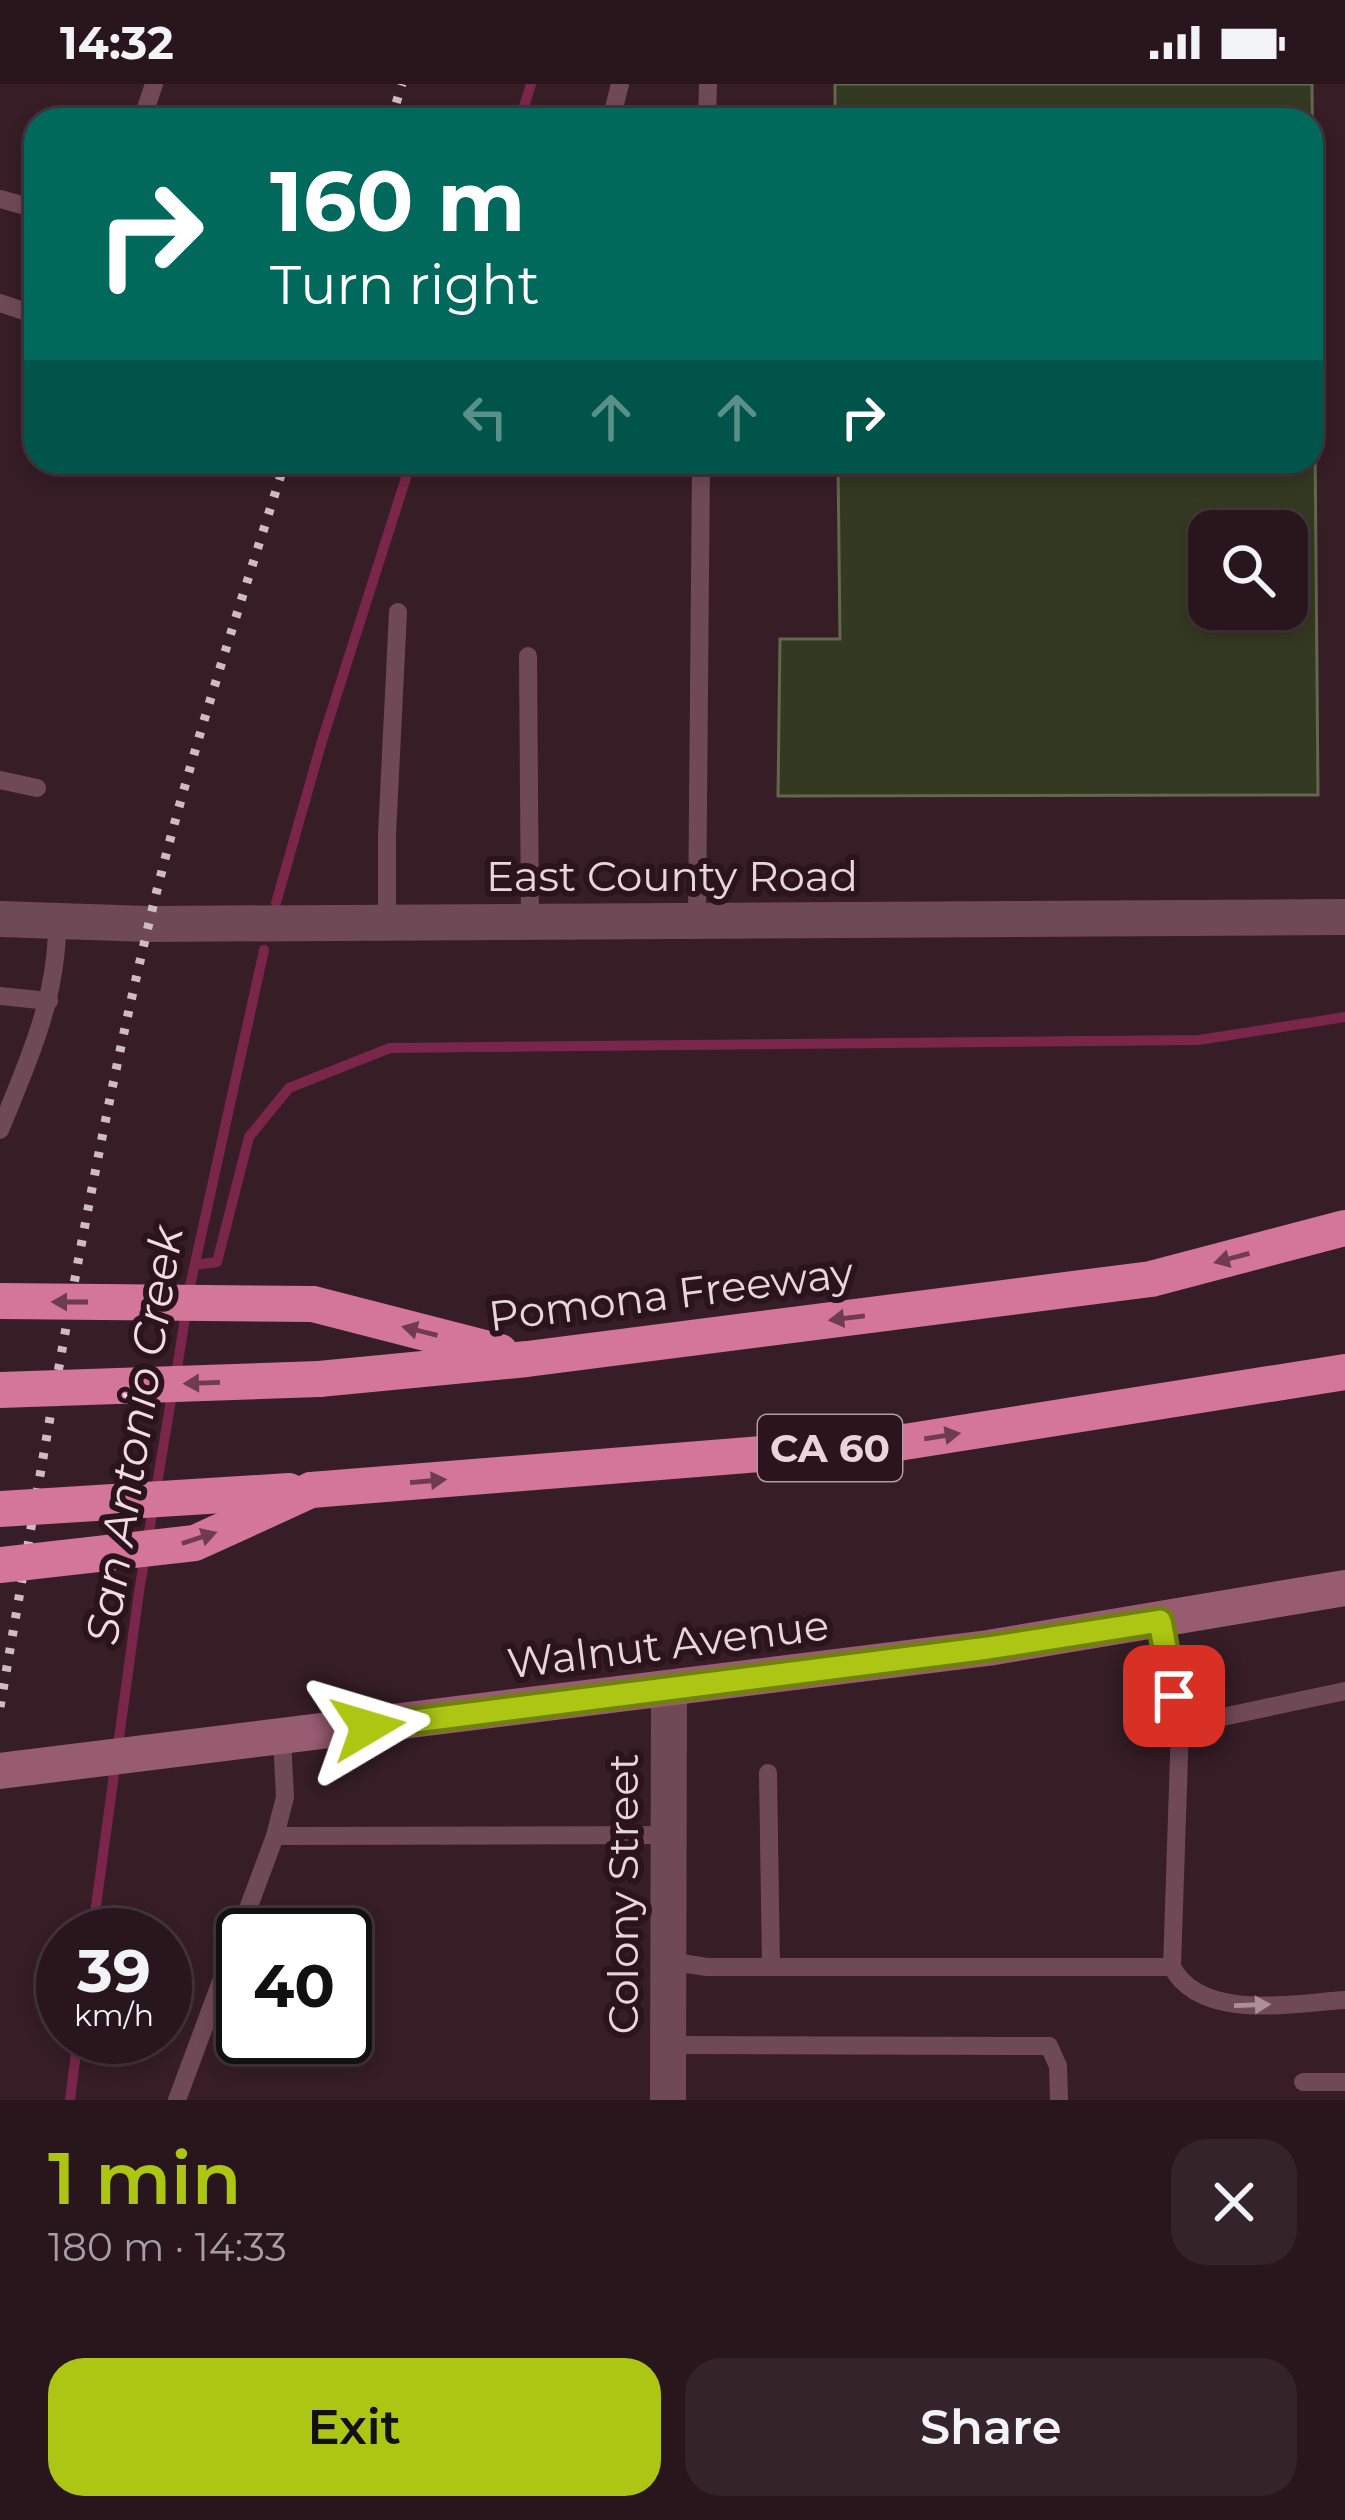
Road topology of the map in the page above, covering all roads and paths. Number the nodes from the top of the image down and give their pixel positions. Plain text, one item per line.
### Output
1 (701, 474) edge
2 (398, 612) dead end
3 (527, 656) dead end
4 (0, 780) edge
5 (38, 788) dead end
6 (1345, 917) edge
7 (0, 919) edge
8 (697, 921) junction
9 (57, 922) junction
10 (387, 922) junction
11 (530, 922) junction
12 (0, 996) edge
13 (49, 1001) junction
14 (0, 1130) edge
15 (1345, 1228) edge
16 (0, 1301) edge
17 (526, 1359) junction
18 (1345, 1372) edge
19 (0, 1390) edge
20 (311, 1490) junction
21 (0, 1509) edge
22 (0, 1565) edge
23 (1345, 1588) edge
24 (1160, 1621) junction
25 (669, 1689) junction
26 (1345, 1691) edge
27 (1180, 1726) junction
28 (282, 1738) junction
29 (0, 1772) edge
30 (768, 1773) dead end
31 (668, 1834) junction
32 (275, 1836) junction
33 (668, 1961) junction
34 (770, 1967) junction
35 (1172, 1967) junction
36 (1345, 2000) edge
37 (668, 2045) junction
38 (1303, 2082) dead end
39 (1345, 2082) edge
40 (176, 2100) edge
41 (668, 2100) edge
42 (1059, 2100) edge

1 - 8 lane
2 - 10 lane
3 - 11 lane
4 - 5 lane
6 - 8 street, East County Road
7 - 9 street, East County Road
8 - 11 street, East County Road
9 - 10 street, East County Road
9 - 13 lane
10 - 11 street, East County Road
12 - 13 lane
13 - 14 lane
15 -> 17 highway, Pomona Freeway
17 -> 16 highway, bridge
17 -> 19 highway, Pomona Freeway, bridge
20 -> 18 highway, CA 60
20 - 21 highway, CA 60, bridge
22 -> 20 highway, bridge
23 - 24 street, Walnut Avenue
24 - 25 street, Walnut Avenue
24 - 27 lane
25 - 28 street, Walnut Avenue
25 - 31 street, Colony Street
26 - 27 lane
27 - 35 lane
28 - 29 street, Walnut Avenue
28 - 32 lane
30 - 34 lane
31 - 32 lane
31 - 33 street, Colony Street
32 - 40 lane
33 - 34 lane
33 - 37 street, Colony Street
34 - 35 lane
35 -> 36 lane
37 - 41 street, Colony Street
37 - 42 lane
38 - 39 lane

